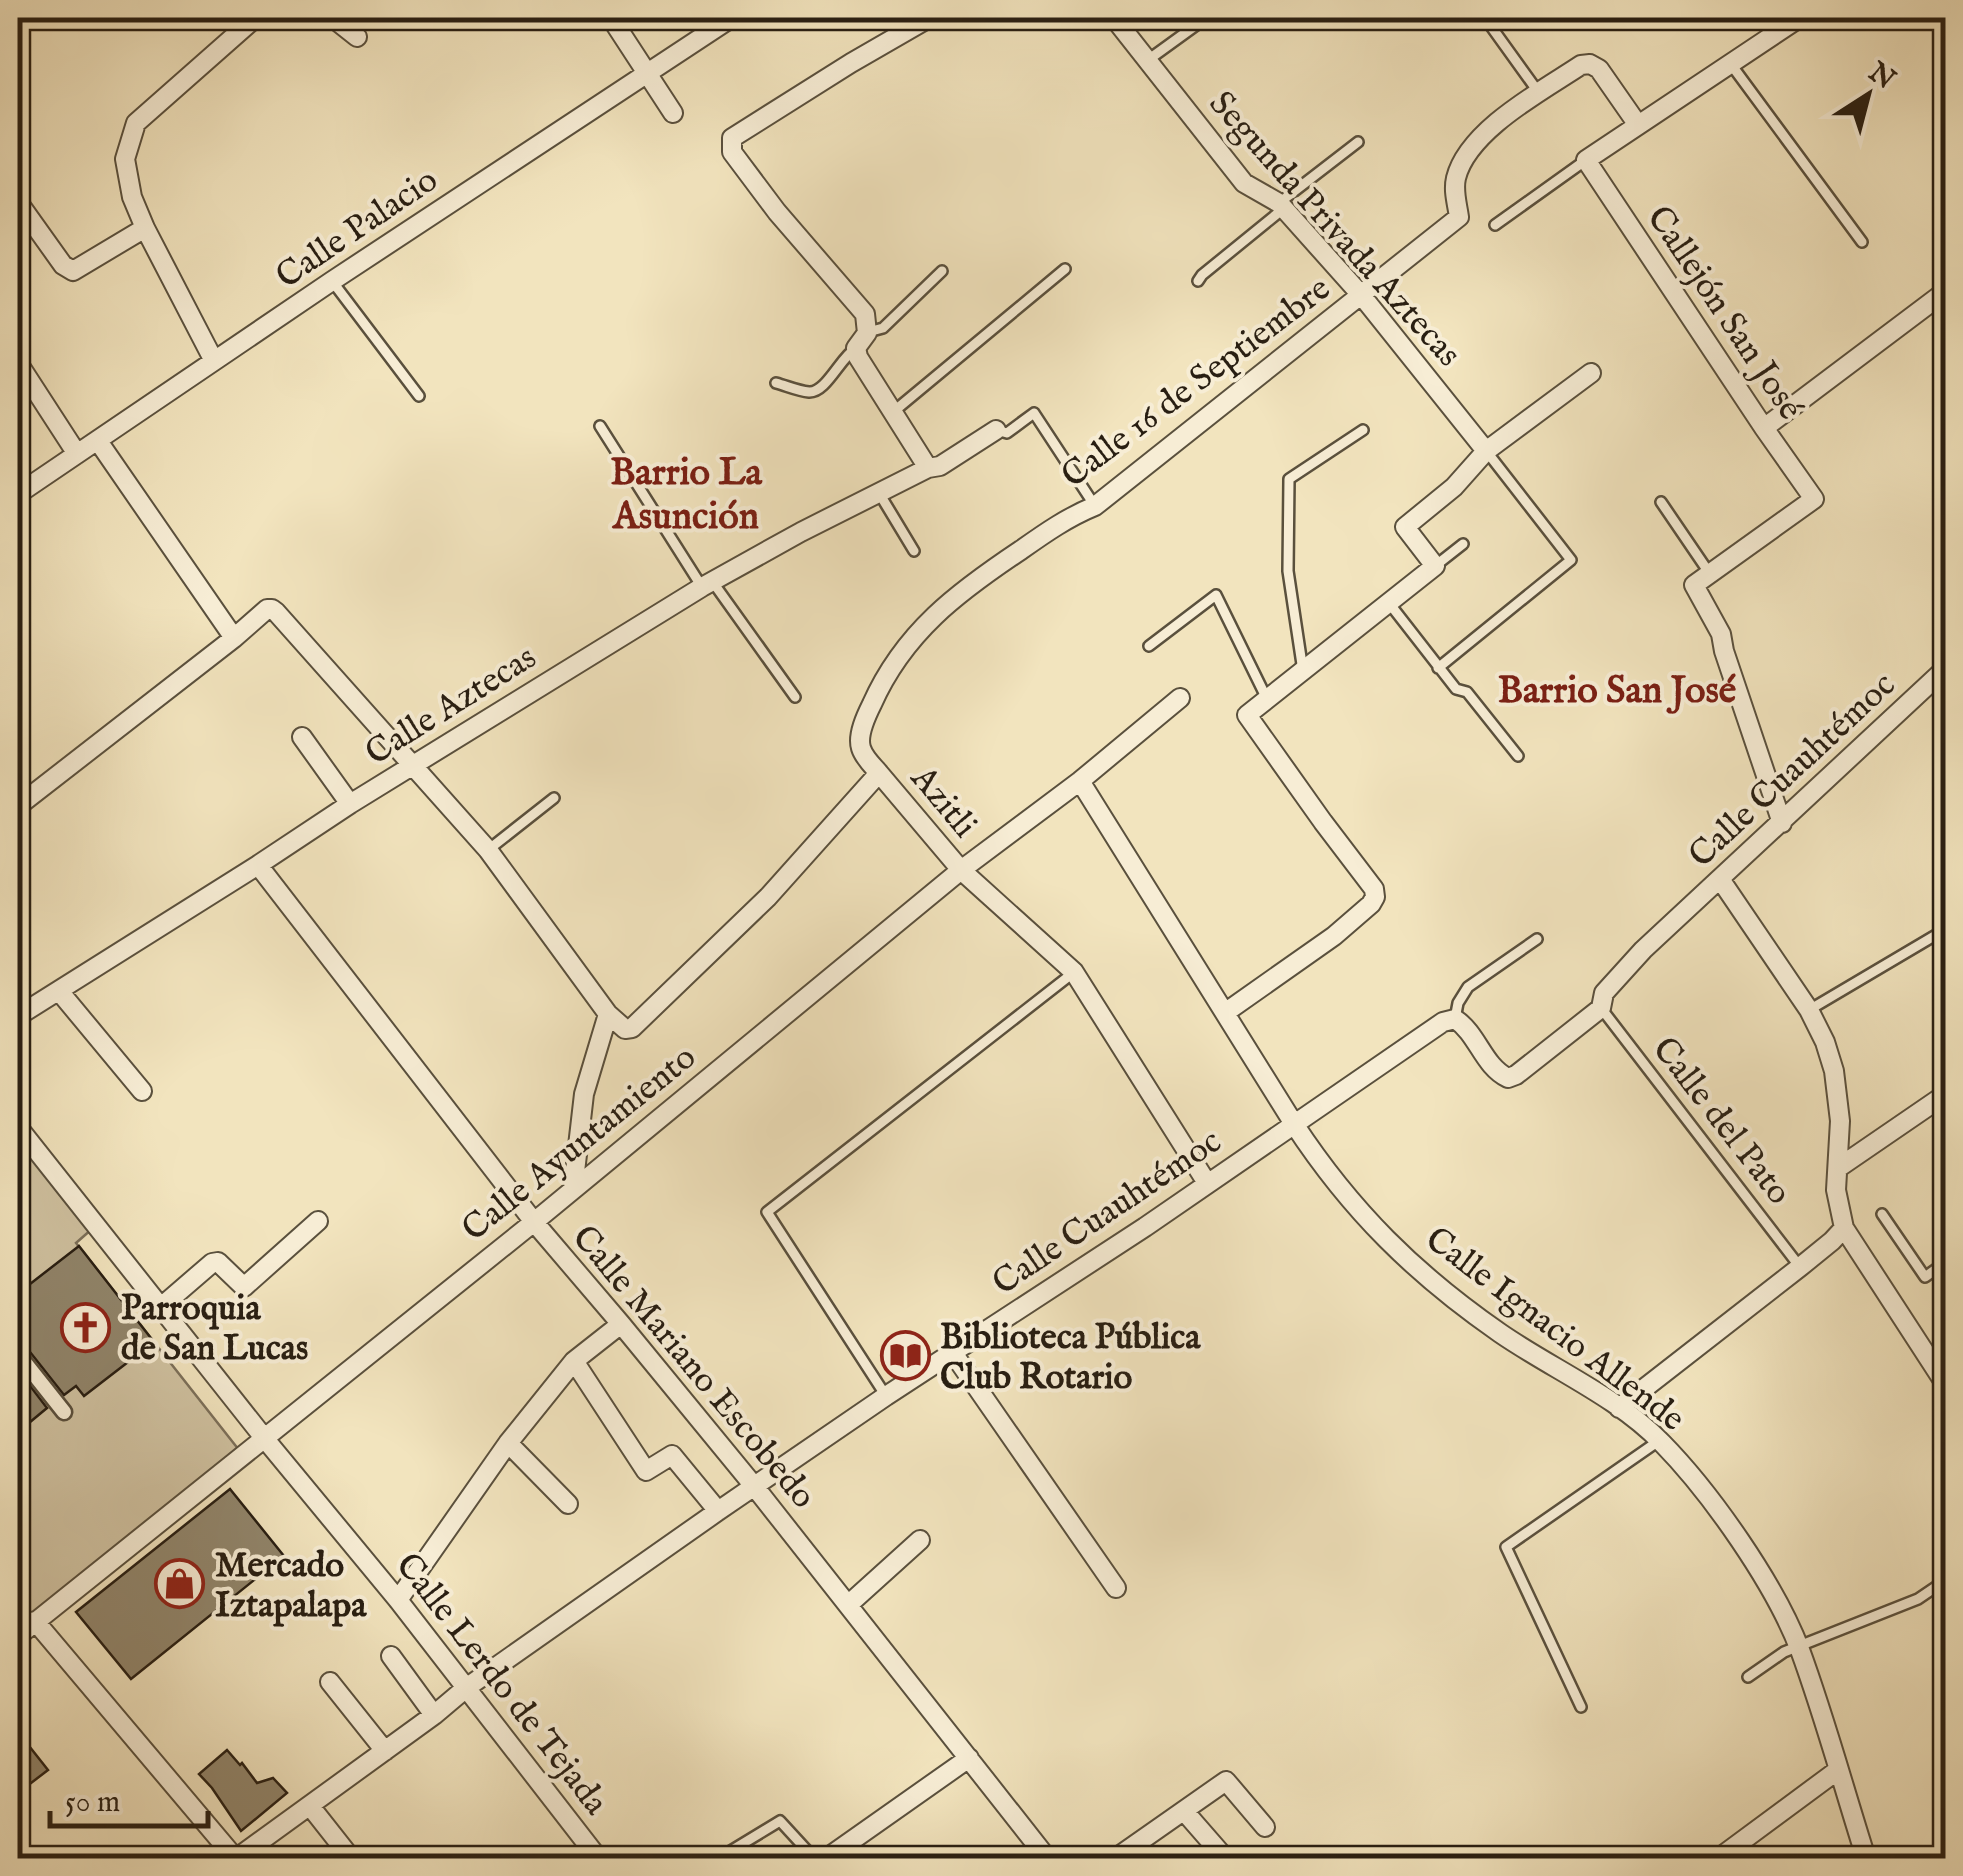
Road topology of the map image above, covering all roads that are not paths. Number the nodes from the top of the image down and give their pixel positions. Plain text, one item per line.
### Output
1 (255, 18) edge
2 (333, 18) edge
3 (612, 18) edge
4 (732, 18) edge
5 (929, 18) edge
6 (1114, 18) edge
7 (1206, 18) edge
8 (1485, 18) edge
9 (1792, 19) edge
10 (358, 37) dead end
11 (1147, 60) junction
12 (1730, 64) junction
13 (648, 74) junction
14 (1539, 93) junction
15 (673, 113) dead end
16 (1638, 125) junction
17 (1358, 142) dead end
18 (1586, 160) junction
19 (18, 202) edge
20 (1281, 206) junction
21 (1495, 225) dead end
22 (145, 228) junction
23 (1862, 242) dead end
24 (1066, 269) dead end
25 (942, 271) dead end
26 (1198, 281) dead end
27 (332, 282) junction
28 (1946, 292) edge
29 (1362, 296) junction
30 (862, 340) junction
31 (214, 360) junction
32 (18, 362) edge
33 (1591, 373) dead end
34 (776, 383) dead end
35 (419, 396) dead end
36 (893, 412) junction
37 (600, 426) dead end
38 (1764, 428) junction
39 (996, 430) joint
40 (1362, 430) dead end
41 (98, 442) junction
42 (1486, 450) junction
43 (77, 454) junction
44 (928, 468) junction
45 (879, 493) junction
46 (18, 494) edge
47 (1661, 502) dead end
48 (1095, 506) junction
49 (1463, 544) dead end
50 (914, 551) dead end
51 (1436, 566) junction
52 (1710, 574) junction
53 (707, 584) junction
54 (1389, 603) junction
55 (234, 638) junction
56 (1149, 646) dead end
57 (1438, 668) junction
58 (1946, 668) edge
59 (1303, 670) junction
60 (795, 697) dead end
61 (1180, 698) dead end
62 (1266, 700) junction
63 (302, 737) dead end
64 (1518, 756) dead end
65 (412, 766) junction
66 (880, 773) junction
67 (1080, 781) junction
68 (554, 798) dead end
69 (350, 804) junction
70 (18, 806) edge
71 (1782, 823) junction
72 (488, 850) junction
73 (258, 864) junction
74 (960, 870) junction
75 (1720, 880) junction
76 (1946, 929) edge
77 (1537, 939) dead end
78 (1074, 972) junction
79 (59, 991) junction
80 (1601, 1008) junction
81 (1809, 1010) junction
82 (1226, 1012) junction
83 (608, 1014) junction
84 (18, 1016) edge
85 (1455, 1019) junction
86 (142, 1091) dead end
87 (1946, 1094) edge
88 (1294, 1124) junction
89 (18, 1127) edge
90 (1838, 1168) junction
91 (1206, 1183) junction
92 (573, 1188) junction
93 (1882, 1214) dead end
94 (318, 1221) dead end
95 (534, 1222) junction
96 (1844, 1228) junction
97 (1946, 1262) edge
98 (1800, 1267) junction
99 (161, 1306) junction
100 (621, 1324) junction
101 (953, 1353) junction
102 (18, 1354) edge
103 (574, 1361) junction
104 (1946, 1385) edge
105 (886, 1396) junction
106 (1619, 1408) junction
107 (64, 1412) dead end
108 (264, 1439) junction
109 (1660, 1440) junction
110 (508, 1443) junction
111 (754, 1486) junction
112 (568, 1504) dead end
113 (718, 1510) junction
114 (920, 1540) dead end
115 (1946, 1580) edge
116 (1116, 1588) dead end
117 (398, 1600) junction
118 (848, 1605) junction
119 (36, 1622) junction
120 (18, 1636) edge
121 (1798, 1646) junction
122 (391, 1656) dead end
123 (1748, 1677) dead end
124 (330, 1682) dead end
125 (466, 1688) junction
126 (1582, 1707) dead end
127 (434, 1714) junction
128 (385, 1751) junction
129 (969, 1758) junction
130 (1838, 1770) junction
131 (310, 1806) junction
132 (1184, 1812) junction
133 (1265, 1827) dead end
134 (236, 1858) edge
135 (351, 1858) edge
136 (598, 1858) edge
137 (719, 1858) edge
138 (814, 1858) edge
139 (827, 1858) edge
140 (1047, 1858) edge
141 (1116, 1858) edge
142 (1225, 1858) edge
143 (1719, 1858) edge
144 (1866, 1858) edge

1 - 22 street
2 - 10 street
3 - 13 street
4 - 13 street, Calle Palacio
5 - 30 street
6 - 11 street, Segunda Privada Aztecas
7 - 11 lane
8 - 14 lane
9 - 12 street
11 - 20 street, Segunda Privada Aztecas
12 - 16 street
12 - 23 lane
13 - 15 street
13 - 27 street, Calle Palacio
14 - 16 street, Calle 16 de Septiembre
14 - 29 street, Calle 16 de Septiembre
16 - 18 street
17 - 20 lane
18 - 21 lane
18 - 38 street, Callejón San José
19 - 22 street
20 - 26 lane
20 - 29 street, Segunda Privada Aztecas
22 - 31 street
24 - 36 lane
25 - 30 lane
27 - 31 street, Calle Palacio
27 - 35 lane
28 - 38 street
29 - 42 street, Segunda Privada Aztecas
29 - 48 street, Calle 16 de Septiembre
30 - 34 lane
30 - 36 street
31 - 41 street, Calle Palacio
32 - 43 street
33 - 42 street
36 - 44 street
37 - 53 lane
38 - 52 street, Callejón San José
39 - 44 street, Calle Aztecas
39 - 48 lane, Calle Aztecas
40 - 59 lane
41 - 43 street, Calle Palacio
41 - 55 street
42 - 51 street
42 - 57 lane, Segunda Privada Aztecas
43 - 46 street, Calle Palacio
44 - 45 street, Calle Aztecas
45 - 50 lane
45 - 53 street, Calle Aztecas
47 - 52 lane
48 - 66 street, Calle 16 de Septiembre
49 - 51 lane
51 - 54 street
52 - 71 street
53 - 60 lane
53 - 65 street, Calle Aztecas
54 - 57 lane
54 - 59 street
55 - 65 street
55 - 70 street
56 - 62 lane
57 - 64 lane
58 - 71 street, Calle Cuauhtémoc
59 - 62 street
61 - 67 street, Calle Ayuntamiento
62 - 82 street
63 - 69 street
65 - 69 street, Calle Aztecas
65 - 72 street
66 - 74 street, Azitli
66 - 83 street
67 - 74 street, Calle Ayuntamiento
67 - 82 street, Calle Ignacio Allende
68 - 72 lane
69 - 73 street, Calle Aztecas
71 - 75 street, Calle Cuauhtémoc
72 - 83 street
73 - 79 street, Calle Aztecas
73 - 95 street, Calle Mariano Escobedo
74 - 78 street, Azitli
74 - 92 street, Calle Ayuntamiento
75 - 80 street, Calle Cuauhtémoc
75 - 81 street
76 - 81 lane
77 - 85 lane
78 - 91 street, Azitli
78 - 105 lane
79 - 84 street, Calle Aztecas
79 - 86 street
80 - 85 street, Calle Cuauhtémoc
80 - 98 lane, Calle del Pato
81 - 90 street
82 - 88 street, Calle Ignacio Allende
83 - 92 street
85 - 88 street, Calle Cuauhtémoc
87 - 90 street
88 - 91 street, Calle Cuauhtémoc
88 - 106 street, Calle Ignacio Allende
89 - 99 street, Calle Lerdo de Tejada
90 - 96 street
91 - 101 street, Calle Cuauhtémoc
92 - 95 street, Calle Ayuntamiento
93 - 97 lane
94 - 99 street
95 - 100 street, Calle Mariano Escobedo
95 - 108 street, Calle Ayuntamiento
96 - 98 street
96 - 104 street
98 - 106 street
99 - 108 street, Calle Lerdo de Tejada
100 - 103 street
100 - 111 street, Calle Mariano Escobedo
101 - 105 street, Calle Cuauhtémoc
101 - 116 street
102 - 107 street
103 - 110 street
103 - 113 street
105 - 111 street, Calle Cuauhtémoc
106 - 109 street, Calle Ignacio Allende
108 - 117 street, Calle Lerdo de Tejada
108 - 119 street, Calle Ayuntamiento
109 - 121 street, Calle Ignacio Allende
109 - 126 lane
110 - 112 street
110 - 117 street
111 - 113 street, Calle Cuauhtémoc
111 - 118 street, Calle Mariano Escobedo
113 - 125 street, Calle Cuauhtémoc
114 - 118 street
115 - 121 lane
117 - 125 street, Calle Lerdo de Tejada
118 - 129 street, Calle Mariano Escobedo
119 - 120 street, Calle Ayuntamiento
119 - 134 street
121 - 123 lane
121 - 130 street, Calle Ignacio Allende
122 - 127 street
124 - 128 street
125 - 127 street, Calle Cuauhtémoc
125 - 136 street, Calle Lerdo de Tejada
127 - 128 street, Calle Cuauhtémoc
128 - 131 street, Calle Cuauhtémoc
129 - 139 street
129 - 140 street, Calle Mariano Escobedo
130 - 143 street
130 - 144 street, Calle Ignacio Allende
131 - 134 street, Calle Cuauhtémoc
131 - 135 street
132 - 133 street
132 - 141 street
132 - 142 street
137 - 138 lane

